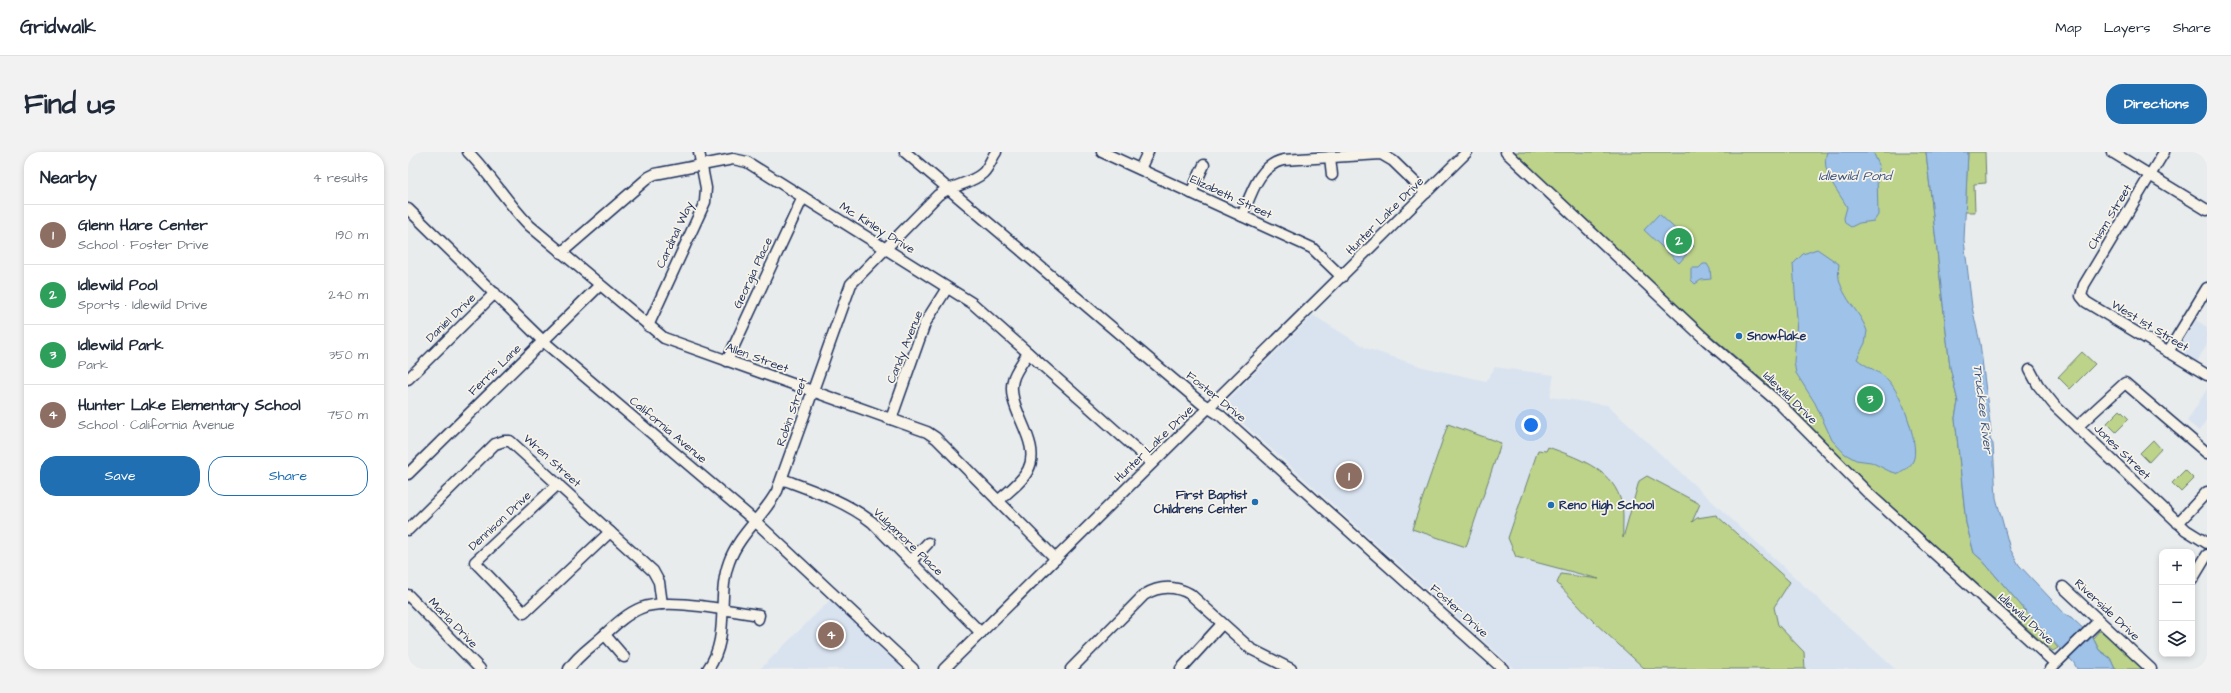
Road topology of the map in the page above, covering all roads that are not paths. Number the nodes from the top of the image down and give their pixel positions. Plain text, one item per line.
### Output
1 (468, 152) edge
2 (699, 152) edge
3 (905, 152) edge
4 (996, 152) edge
5 (1102, 152) edge
6 (1148, 152) edge
7 (1467, 152) edge
8 (1506, 152) edge
9 (2112, 152) edge
10 (2164, 152) edge
11 (1330, 157) junction
12 (702, 165) junction
13 (1204, 165) dead end
14 (1140, 169) junction
15 (1332, 175) dead end
16 (2150, 175) junction
17 (948, 189) junction
18 (1191, 193) junction
19 (1426, 193) junction
20 (803, 197) junction
21 (408, 209) edge
22 (2207, 210) edge
23 (1242, 216) junction
24 (885, 248) junction
25 (561, 253) junction
26 (1342, 277) junction
27 (600, 285) junction
28 (947, 288) junction
29 (2207, 288) edge
30 (495, 294) junction
31 (2081, 296) joint
32 (648, 326) junction
33 (543, 341) junction
34 (2168, 352) junction
35 (1028, 353) junction
36 (727, 361) junction
37 (2030, 370) dead end
38 (2207, 375) edge
39 (408, 378) edge
40 (813, 391) junction
41 (1210, 408) junction
42 (891, 419) junction
43 (2077, 427) junction
44 (2207, 453) edge
45 (1152, 463) junction
46 (408, 474) edge
47 (782, 479) junction
48 (558, 484) junction
49 (2206, 493) edge
50 (998, 501) junction
51 (755, 521) junction
52 (2178, 523) junction
53 (408, 530) edge
54 (610, 532) junction
55 (928, 543) dead end
56 (2207, 543) edge
57 (2207, 555) edge
58 (1056, 559) junction
59 (910, 561) junction
60 (2195, 575) edge
61 (2063, 587) dead end
62 (408, 595) edge
63 (662, 604) junction
64 (723, 610) junction
65 (758, 619) dead end
66 (2096, 623) junction
67 (1222, 624) junction
68 (981, 633) junction
69 (605, 634) junction
70 (624, 657) dead end
71 (2055, 664) edge
72 (1277, 666) edge
73 (480, 669) edge
74 (569, 669) edge
75 (708, 669) edge
76 (913, 669) edge
77 (944, 669) edge
78 (1071, 669) edge
79 (1181, 669) edge
80 (1291, 669) edge
81 (1503, 669) edge
82 (2151, 669) edge

1 - 25 street, Allen Street
2 - 12 street, Cardinal Way
3 - 17 street, Foster Drive
4 - 17 street
5 - 14 street, Elizabeth Street
6 - 14 street
7 - 19 street, Hunter Lake Drive
8 - 71 street, Idlewild Drive
9 - 16 street
10 - 16 street, Chism Street
11 - 15 street
11 - 19 street
11 - 23 street
12 - 20 street, Mc Kinley Drive
12 - 25 street, Mc Kinley Drive
12 - 32 street, Cardinal Way
13 - 18 street
14 - 18 street, Elizabeth Street
16 - 22 street
16 - 31 street, Chism Street
17 - 24 street, Robin Street
17 - 41 street, Foster Drive
18 - 23 street, Elizabeth Street
19 - 26 street, Hunter Lake Drive
20 - 24 street, Mc Kinley Drive
20 - 36 street, Georgia Place
21 - 30 street, California Avenue
23 - 26 street, Elizabeth Street
24 - 28 street, Mc Kinley Drive
24 - 40 street, Robin Street
25 - 27 street, Allen Street
26 - 41 street, Hunter Lake Drive
27 - 32 street, Allen Street
27 - 33 street, Ferris Lane
28 - 35 street, Mc Kinley Drive
28 - 42 street, Candy Avenue
29 - 34 street
30 - 33 street, California Avenue
30 - 39 street, Daniel Drive
31 - 34 street, West 1st Street
32 - 36 street, Allen Street
33 - 46 street, Ferris Lane
33 - 51 street, California Avenue
34 - 38 street, West 1st Street
35 - 45 street, Mc Kinley Drive
35 - 50 street
36 - 40 street, Allen Street
37 - 43 street, Jones Street
40 - 42 street, Allen Street
40 - 47 street, Robin Street
41 - 45 street, Hunter Lake Drive
41 - 81 street, Foster Drive
42 - 50 street, Allen Street
43 - 44 street
43 - 52 street, Jones Street
45 - 58 street, Hunter Lake Drive
47 - 51 street, Robin Street
47 - 59 street, Vulgamore Place
48 - 53 street, Wren Street
48 - 54 street, Wren Street
48 - 54 street, Dennison Drive
49 - 52 street
50 - 58 street, Allen Street
51 - 64 street, Robin Street
51 - 76 street, California Avenue
52 - 56 street, Jones Street
54 - 63 street, Wren Street
55 - 59 street
57 - 60 street
58 - 68 street, Hunter Lake Drive
59 - 68 street, Vulgamore Place
61 - 66 street, Riverside Drive
62 - 73 street, Marla Drive
63 - 64 street
63 - 69 street
64 - 65 street
64 - 75 street, Robin Street
66 - 71 street
66 - 82 street, Riverside Drive
67 - 72 street
67 - 78 street
67 - 79 street
68 - 77 street, Hunter Lake Drive
69 - 70 street
69 - 74 street
72 - 80 street

